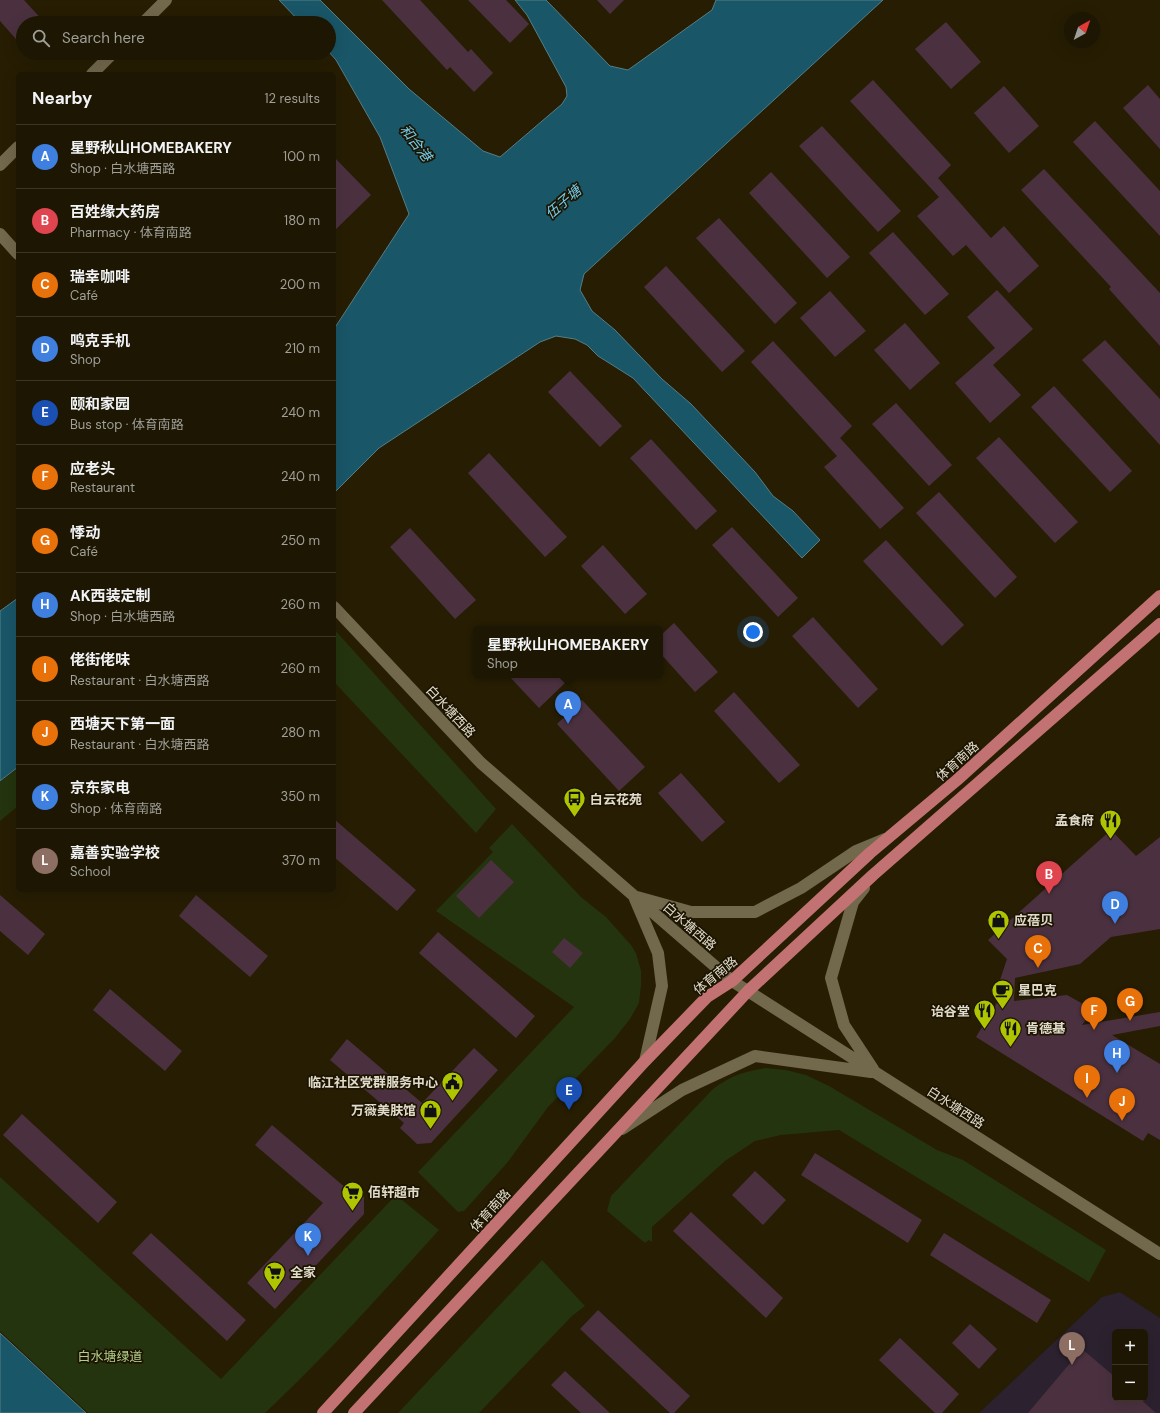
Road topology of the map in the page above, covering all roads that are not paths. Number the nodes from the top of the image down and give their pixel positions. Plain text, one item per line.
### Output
1 (166, 0) edge
2 (150, 16) edge
3 (106, 60) edge
4 (94, 72) edge
5 (16, 149) edge
6 (0, 165) edge
7 (0, 234) edge
8 (16, 252) edge
9 (1160, 596) edge
10 (336, 609) edge
11 (1160, 624) edge
12 (888, 838) junction
13 (873, 875) junction
14 (634, 896) junction
15 (732, 981) junction
16 (748, 991) junction
17 (645, 1061) junction
18 (876, 1073) junction
19 (616, 1133) junction
20 (1160, 1254) edge
21 (323, 1413) edge
22 (354, 1413) edge

1 - 2 street
3 - 4 street
5 - 6 street
7 - 8 street
9 - 12 main road, 体育南路
10 - 14 street, 白水塘西路
11 - 13 main road
12 - 14 street
12 - 15 main road, 体育南路
13 - 16 main road
13 - 18 street
14 - 15 street, 白水塘西路
14 - 17 street
15 - 16 street, 白水塘西路
15 - 17 main road, 体育南路
16 - 18 street, 白水塘西路
16 - 19 main road
17 - 21 main road, 体育南路
18 - 19 street
18 - 20 street, 白水塘西路
19 - 22 main road

